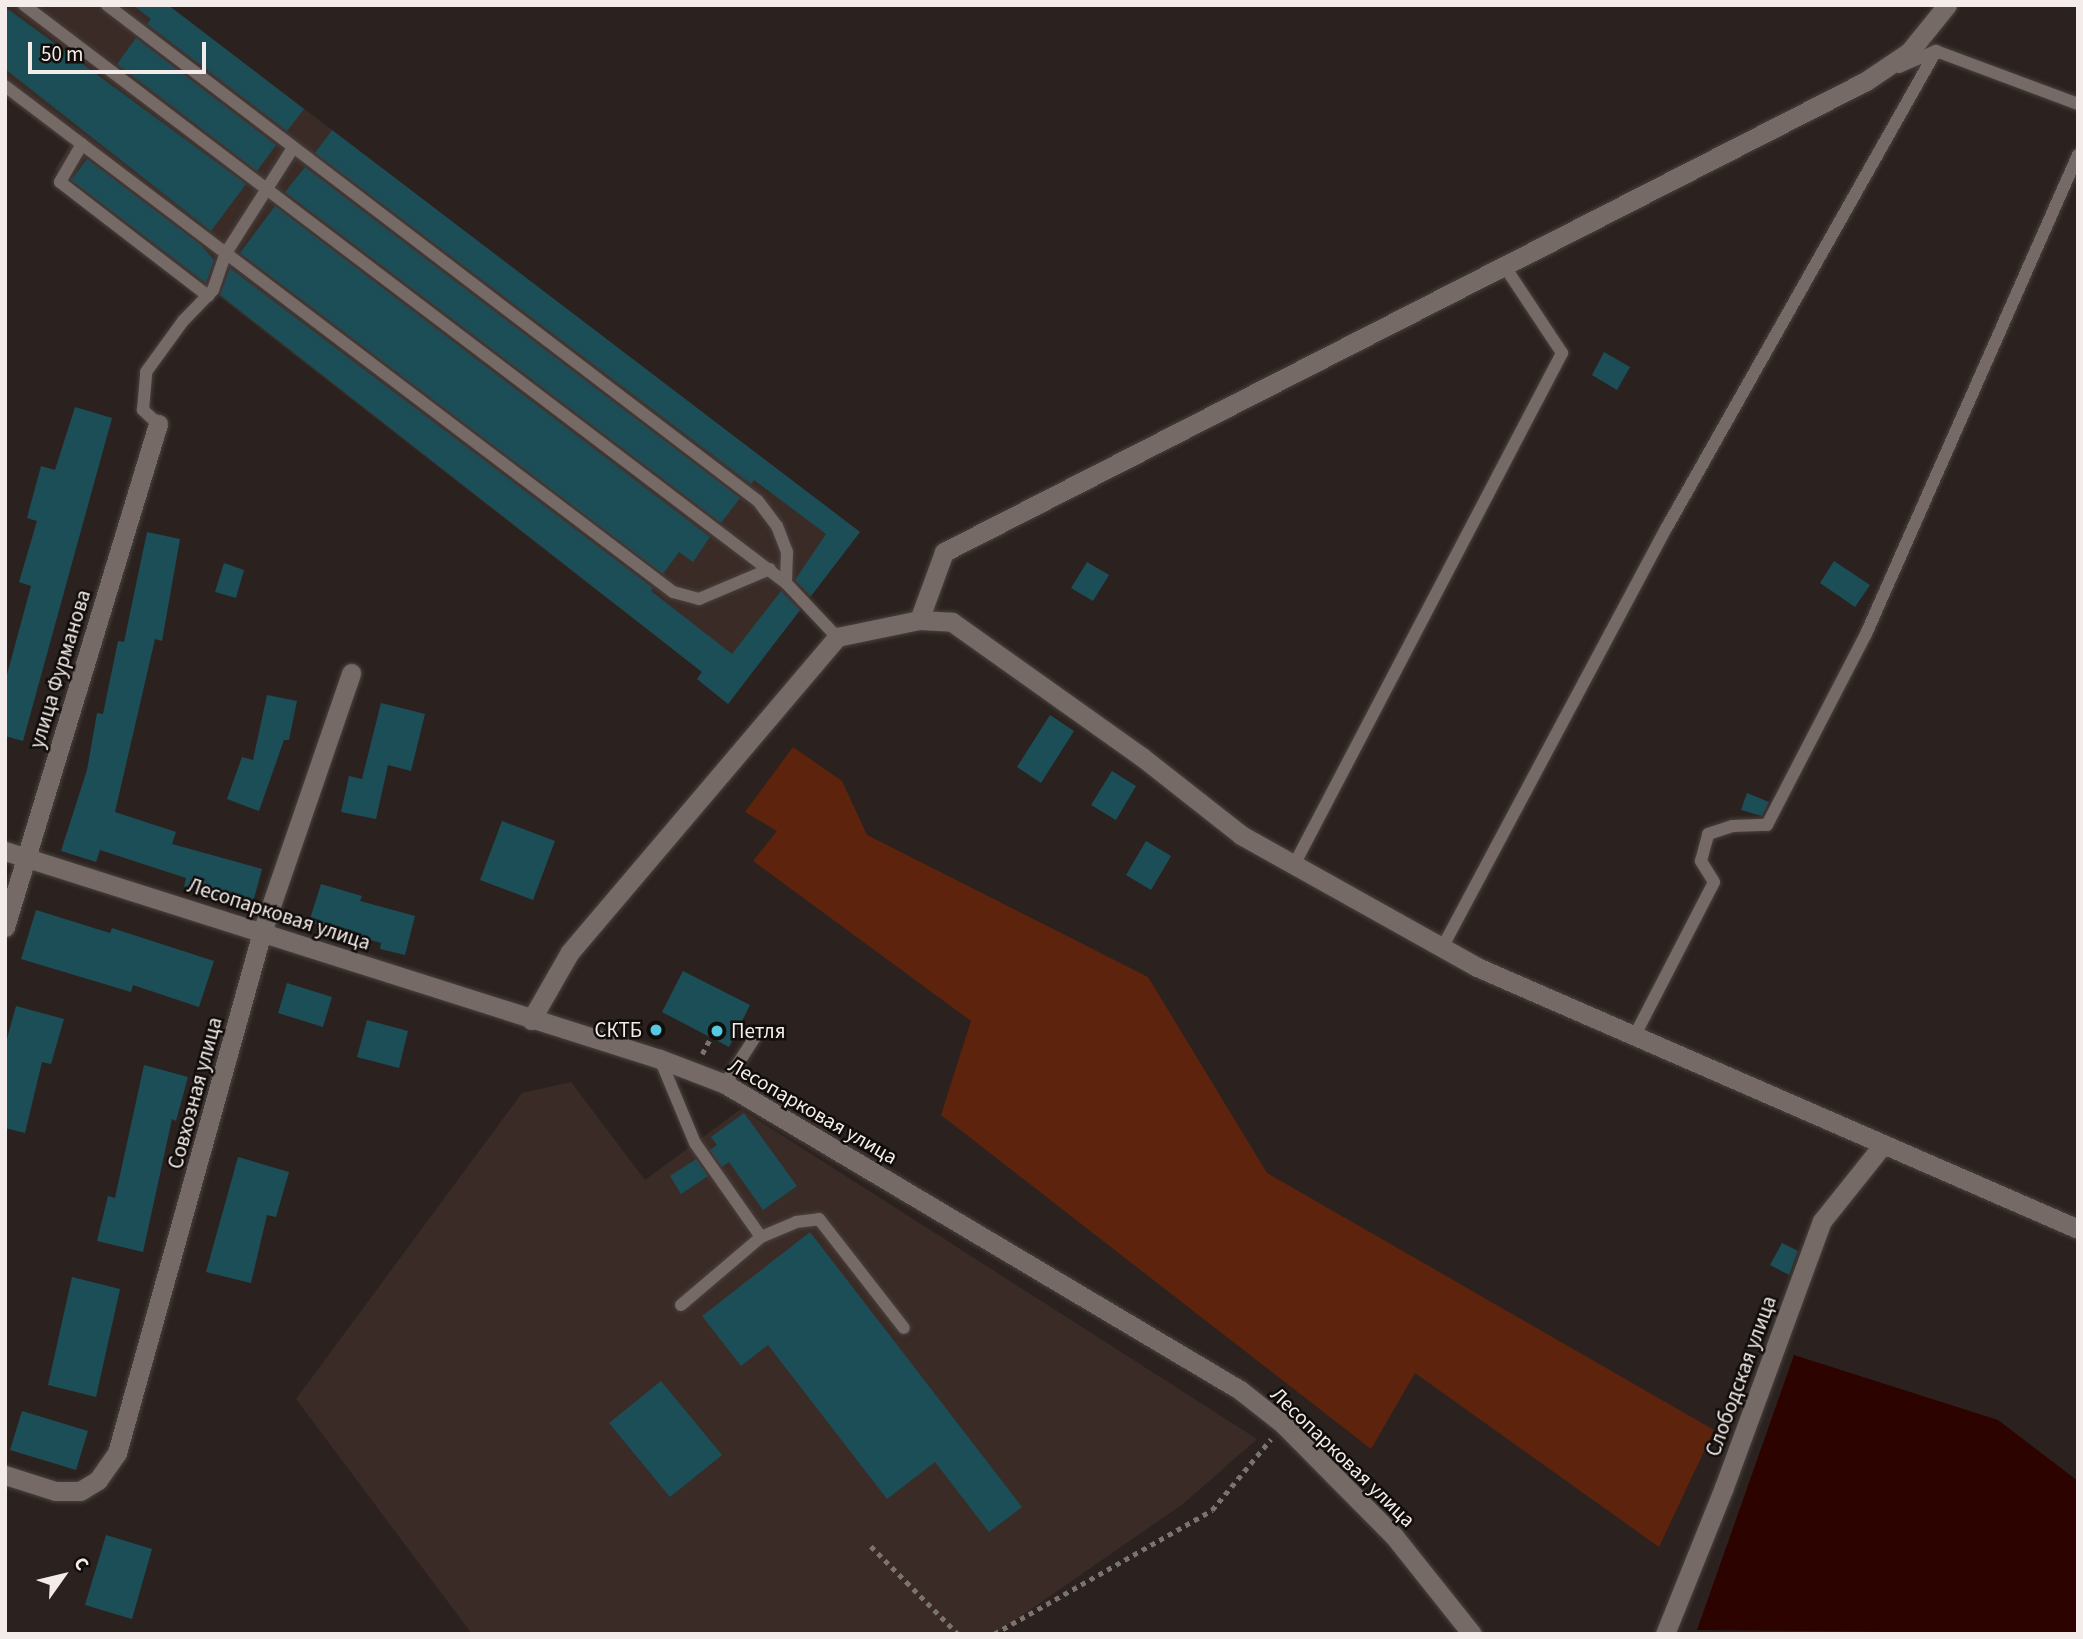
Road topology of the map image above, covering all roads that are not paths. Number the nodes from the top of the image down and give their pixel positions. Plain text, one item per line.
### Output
1 (24, 5) edge
2 (107, 5) edge
3 (1947, 5) edge
4 (1936, 51) junction
5 (1866, 81) junction
6 (5, 86) edge
7 (2078, 104) edge
8 (82, 144) junction
9 (293, 148) junction
10 (2078, 155) edge
11 (264, 188) junction
12 (226, 253) junction
13 (1505, 267) junction
14 (208, 296) junction
15 (158, 424) joint
16 (770, 569) junction
17 (786, 583) junction
18 (919, 620) junction
19 (836, 637) junction
20 (351, 673) dead end
21 (5, 851) edge
22 (27, 858) junction
23 (1294, 865) junction
24 (5, 927) edge
25 (262, 932) junction
26 (1442, 948) junction
27 (531, 1020) junction
28 (757, 1034) dead end
29 (1634, 1037) junction
30 (660, 1059) junction
31 (725, 1084) junction
32 (1881, 1147) junction
33 (2078, 1229) edge
34 (761, 1237) junction
35 (681, 1305) dead end
36 (904, 1328) dead end
37 (5, 1475) edge
38 (1472, 1634) edge
39 (1664, 1634) edge

1 - 11 lane
2 - 9 lane
3 - 5 street
4 - 5 lane
4 - 7 lane
4 - 26 lane
5 - 13 street
6 - 8 lane
8 - 12 lane
8 - 14 lane
9 - 11 lane
9 - 17 lane
10 - 29 lane
11 - 12 lane
11 - 16 lane
12 - 14 lane
12 - 16 lane
13 - 18 street
13 - 23 lane
14 - 15 lane
15 - 22 street, улица Фурманова
16 - 17 lane
17 - 19 lane
18 - 19 street
18 - 23 street
19 - 27 street
20 - 25 street, Совхозная улица
21 - 22 street, Лесопарковая улица
22 - 24 street, улица Фурманова
22 - 25 street, Лесопарковая улица
23 - 26 street
25 - 27 street, Лесопарковая улица
25 - 37 street, Совхозная улица
26 - 29 street
27 - 30 street, Лесопарковая улица
28 - 31 lane
29 - 32 street
30 - 31 street, Лесопарковая улица
30 - 34 lane
31 - 38 street, Лесопарковая улица
32 - 33 street
32 - 39 street, Слободская улица
34 - 35 lane
34 - 36 lane

